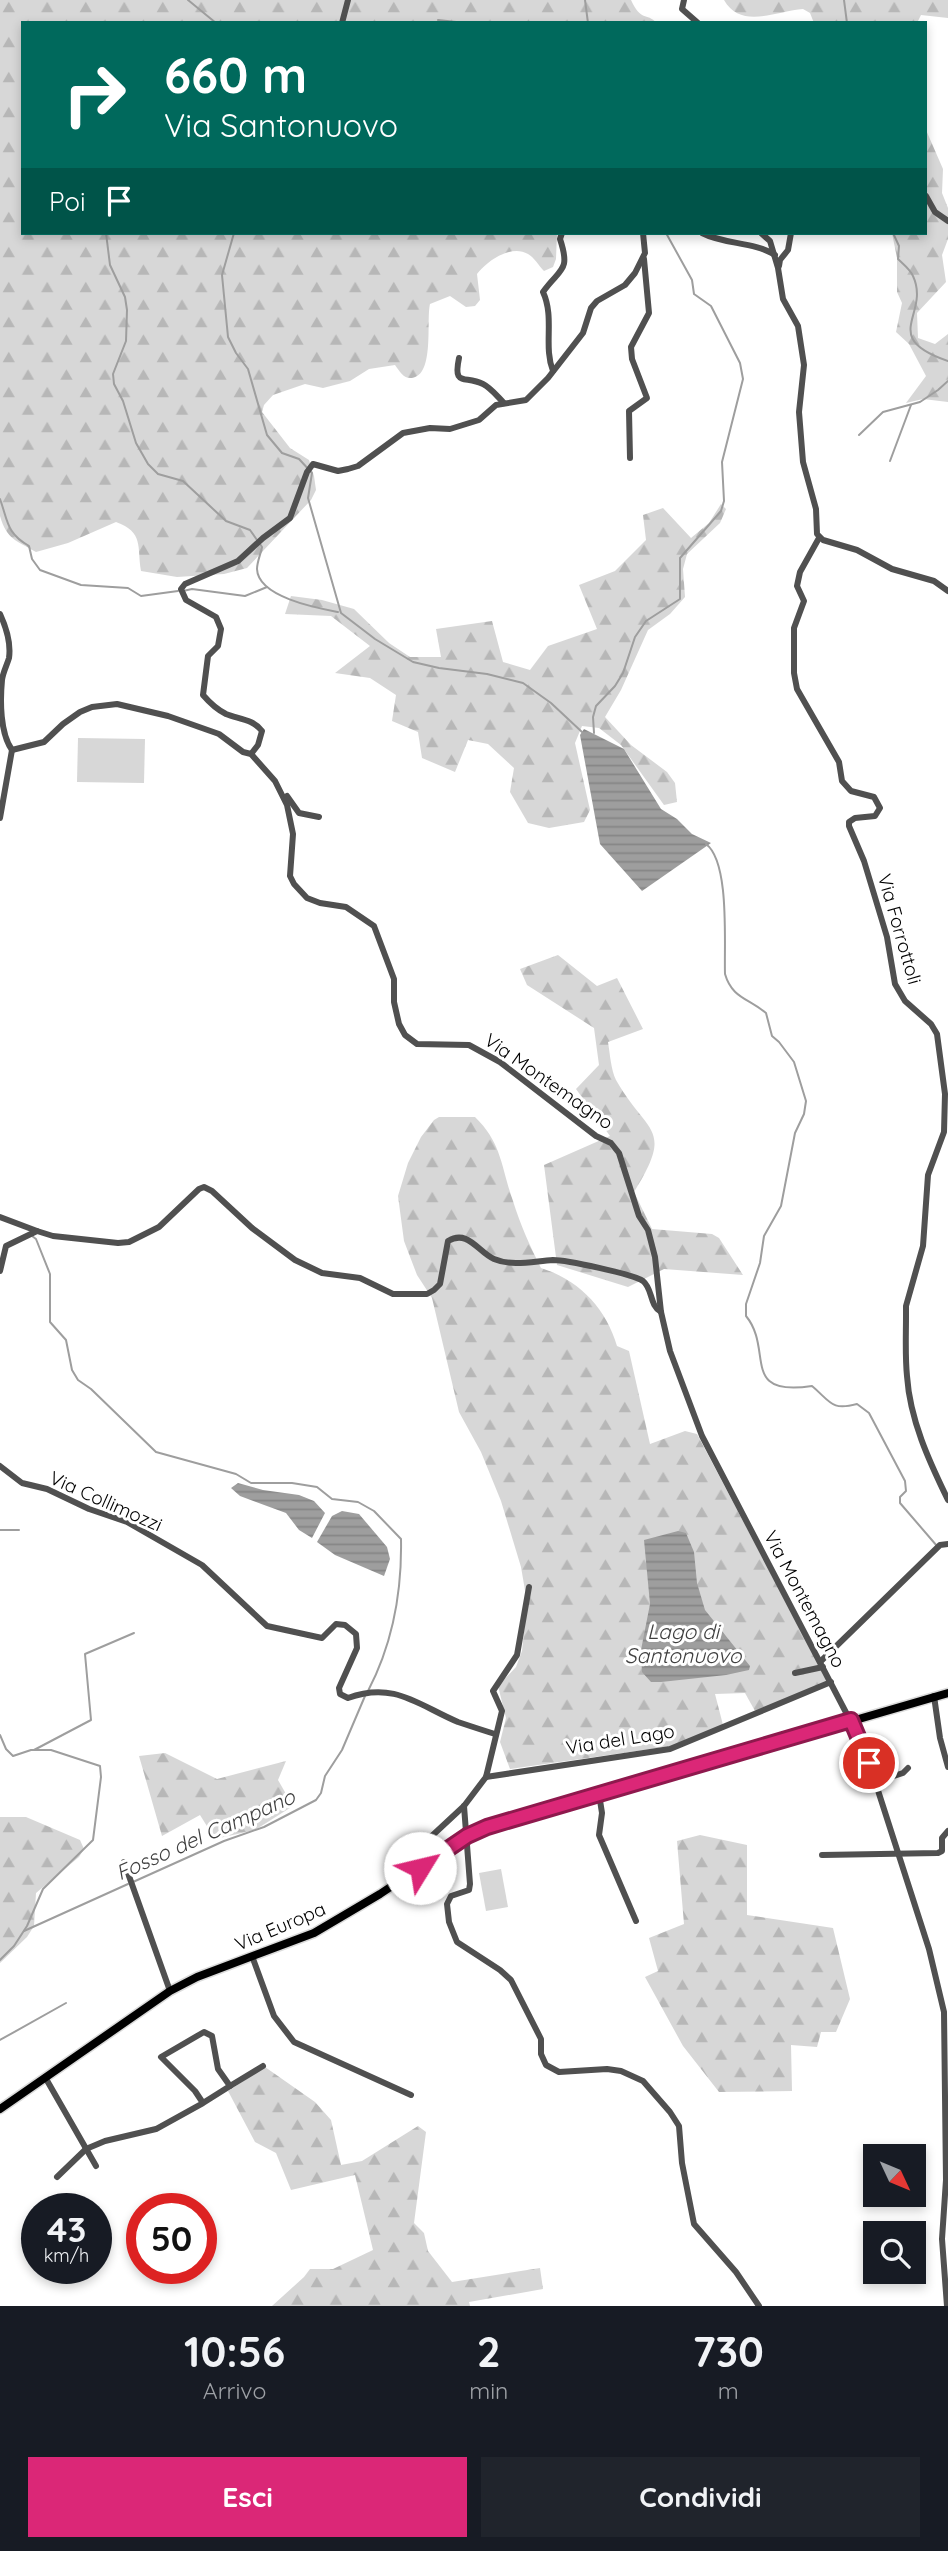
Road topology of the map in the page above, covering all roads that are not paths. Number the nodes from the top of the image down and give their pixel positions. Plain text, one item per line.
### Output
1 (348, 0) edge
2 (684, 0) edge
3 (343, 21) edge
4 (696, 21) edge
5 (927, 198) edge
6 (948, 221) edge
7 (561, 235) edge
8 (643, 235) edge
9 (707, 235) edge
10 (763, 235) edge
11 (791, 235) edge
12 (775, 255) junction
13 (644, 257) junction
14 (778, 268) junction
15 (459, 358) dead end
16 (553, 371) junction
17 (504, 403) junction
18 (630, 458) dead end
19 (819, 538) junction
20 (948, 591) edge
21 (0, 614) edge
22 (2, 735) edge
23 (12, 750) junction
24 (251, 754) junction
25 (275, 781) junction
26 (318, 817) dead end
27 (0, 818) edge
28 (0, 1217) edge
29 (37, 1231) junction
30 (0, 1271) edge
31 (661, 1312) junction
32 (0, 1466) edge
33 (945, 1488) edge
34 (948, 1500) edge
35 (942, 1546) edge
36 (529, 1587) dead end
37 (822, 1664) junction
38 (795, 1672) dead end
39 (831, 1682) junction
40 (948, 1693) edge
41 (934, 1696) junction
42 (851, 1720) junction
43 (495, 1734) junction
44 (948, 1767) edge
45 (908, 1768) dead end
46 (486, 1777) junction
47 (875, 1782) junction
48 (599, 1794) junction
49 (464, 1806) junction
50 (948, 1830) edge
51 (467, 1836) junction
52 (822, 1855) dead end
53 (899, 1855) junction
54 (124, 1862) dead end
55 (420, 1868) junction
56 (636, 1920) dead end
57 (252, 1956) junction
58 (170, 1991) junction
59 (263, 2066) dead end
60 (45, 2077) junction
61 (229, 2086) junction
62 (411, 2095) dead end
63 (203, 2103) junction
64 (0, 2109) edge
65 (86, 2149) junction
66 (96, 2166) dead end
67 (57, 2177) dead end
68 (759, 2306) edge
69 (947, 2306) edge

1 - 3 street
2 - 4 street
5 - 6 street
7 - 16 street
8 - 13 street
9 - 12 street
10 - 12 street
11 - 14 street
12 - 14 street
13 - 16 street
13 - 18 street
14 - 19 street
15 - 17 street
16 - 17 street
17 - 24 street
19 - 20 street
19 - 33 street, Via Forrottoli
21 - 22 street
22 - 23 street
23 - 24 street, Via Montemagno
23 - 27 street
24 - 25 street, Via Montemagno
25 - 26 street
25 - 31 street, Via Montemagno
28 - 29 street
29 - 30 street
29 - 31 street
31 - 37 street, Via Montemagno
32 - 43 street, Via Collimozzi
33 - 34 street, Via Forrottoli
35 - 37 street
36 - 43 street
37 - 38 street
37 - 39 street, Via Montemagno
39 - 42 street, Via Montemagno
39 - 46 street, Via del Lago
40 - 41 main road, Via Europa
41 - 42 main road, Via Europa
41 - 44 street
42 - 47 street, Via Montemagno
42 - 48 main road, Via Europa
43 - 46 street
45 - 47 street
46 - 49 street
47 - 53 street, Via Montemagno
48 - 51 main road, Via Europa
48 - 56 street
49 - 51 street
49 - 55 street
50 - 53 street
51 - 55 main road, Via Europa
51 - 68 street
52 - 53 street
53 - 69 street, Via Montemagno
54 - 58 street
55 - 57 main road, Via Europa
57 - 58 main road, Via Europa
57 - 62 street
58 - 60 main road, Via Europa
59 - 61 street
60 - 64 main road, Via Europa
60 - 65 street
61 - 63 street
61 - 63 street
63 - 65 street
65 - 66 street
65 - 67 street

